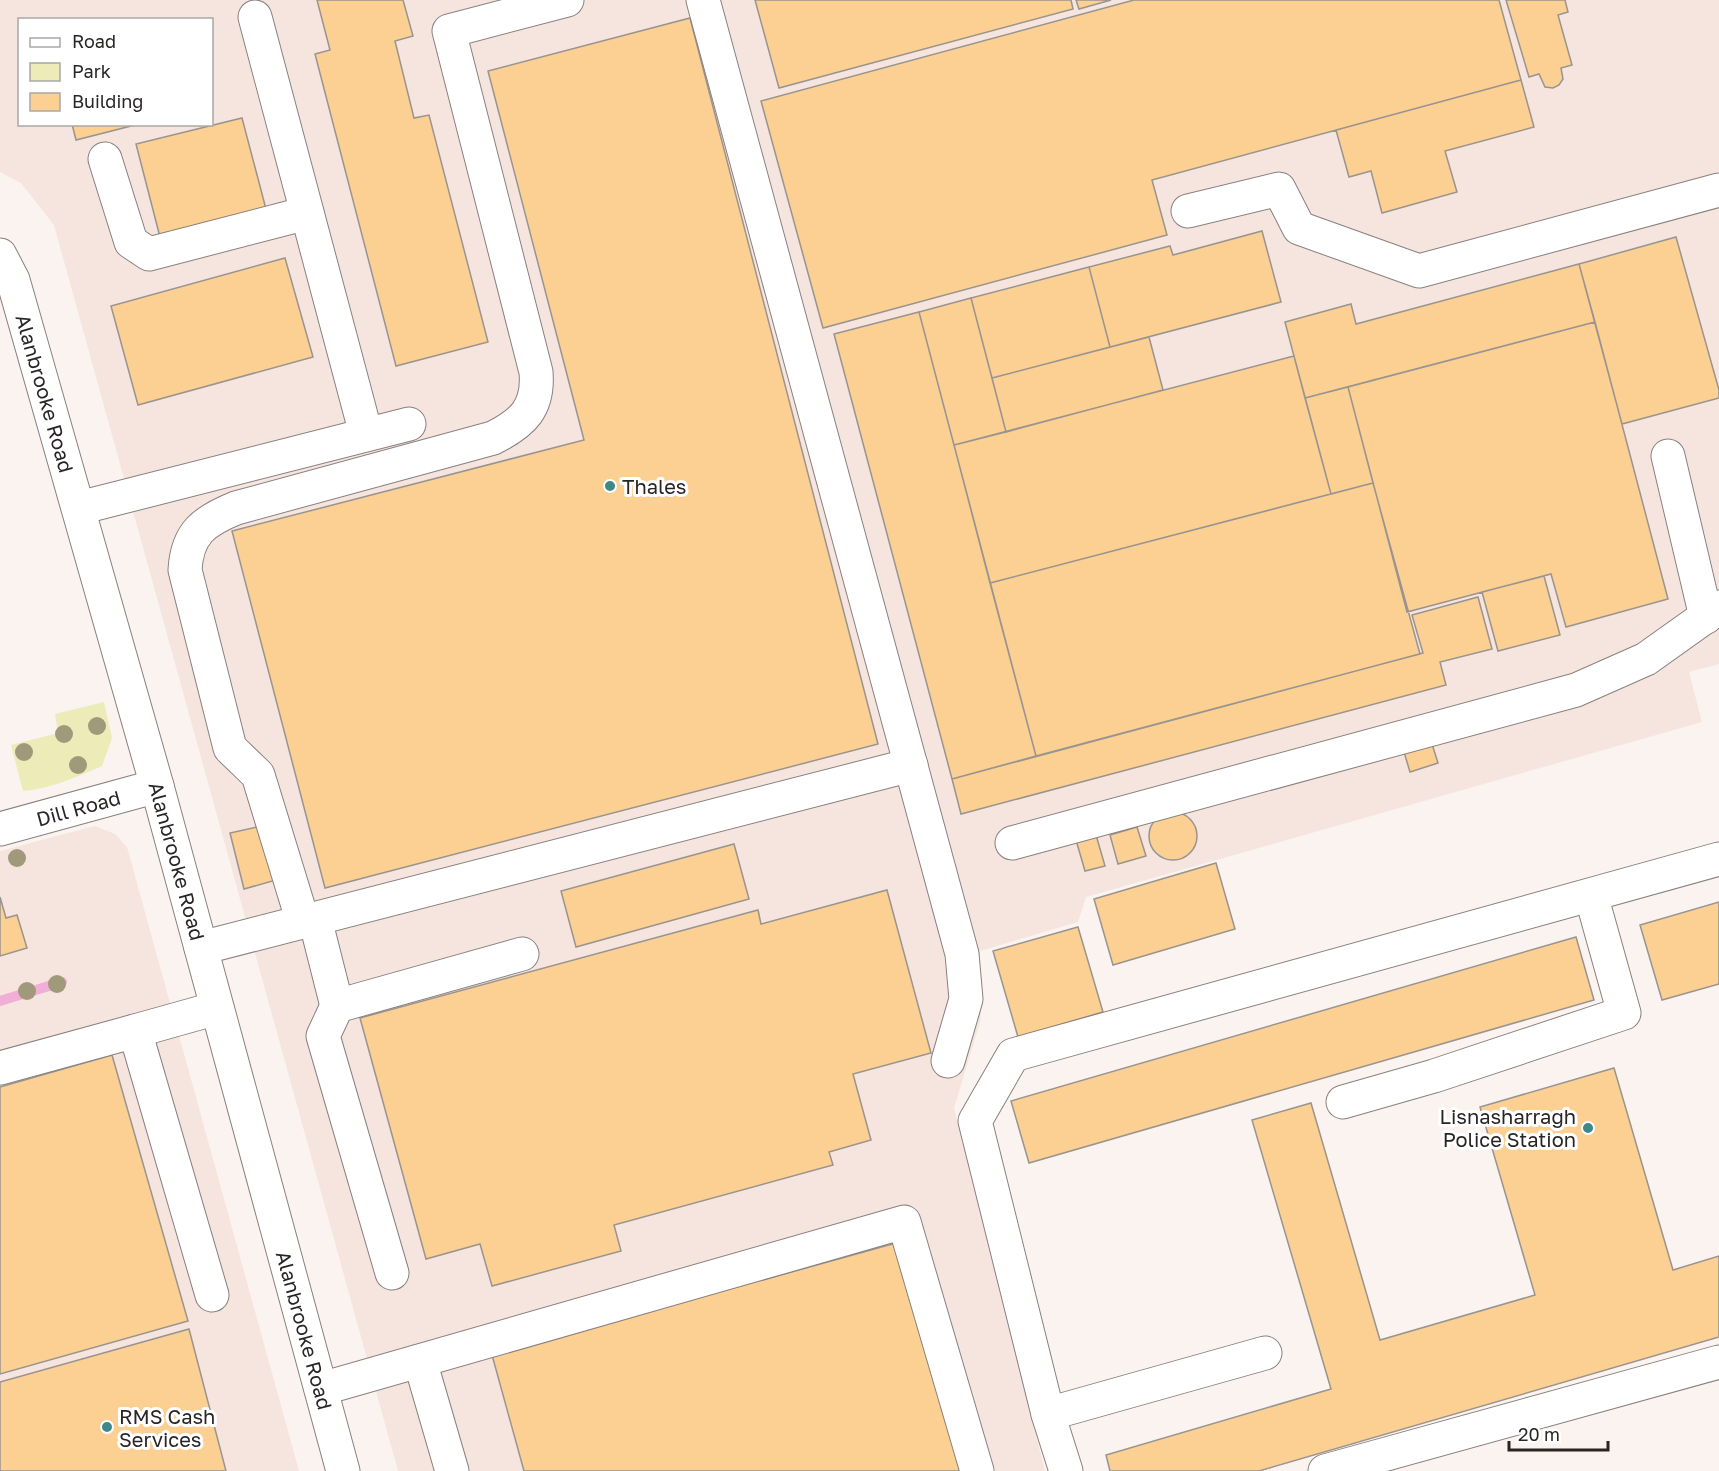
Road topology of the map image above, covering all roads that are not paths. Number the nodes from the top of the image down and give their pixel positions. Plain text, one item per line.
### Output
1 (567, 0) edge
2 (703, 0) edge
3 (255, 17) dead end
4 (105, 159) dead end
5 (1719, 190) edge
6 (1188, 212) dead end
7 (307, 213) junction
8 (0, 255) edge
9 (410, 423) dead end
10 (366, 434) junction
11 (1668, 456) dead end
12 (79, 508) junction
13 (1712, 612) edge
14 (911, 765) junction
15 (157, 786) junction
16 (0, 829) edge
17 (1012, 843) dead end
18 (1719, 859) edge
19 (1591, 895) junction
20 (309, 920) junction
21 (201, 948) junction
22 (522, 954) dead end
23 (337, 1006) junction
24 (217, 1008) junction
25 (135, 1031) junction
26 (948, 1061) dead end
27 (0, 1068) edge
28 (1343, 1102) dead end
29 (392, 1274) dead end
30 (212, 1294) dead end
31 (1265, 1353) dead end
32 (420, 1361) junction
33 (1719, 1362) edge
34 (321, 1389) junction
35 (1048, 1414) junction
36 (343, 1471) edge
37 (452, 1471) edge
38 (977, 1471) edge
39 (1066, 1471) edge
40 (1325, 1471) edge

1 - 20 street
2 - 14 street
3 - 7 street
4 - 7 street
5 - 6 street
7 - 10 street
8 - 12 street, Alanbrooke Road
9 - 10 street
10 - 12 street
11 - 13 street
12 - 15 street, Alanbrooke Road
13 - 17 street
14 - 20 street
14 - 26 street
15 - 16 street, Dill Road
15 - 21 street, Alanbrooke Road
18 - 19 street
19 - 28 street
19 - 35 street
20 - 21 street
20 - 23 street
21 - 24 street, Alanbrooke Road
22 - 23 street
23 - 29 street
24 - 25 street
24 - 34 street, Alanbrooke Road
25 - 27 street
25 - 30 street
31 - 35 street
32 - 34 street
32 - 37 street
32 - 38 street
33 - 40 street
34 - 36 street, Alanbrooke Road
35 - 39 street

